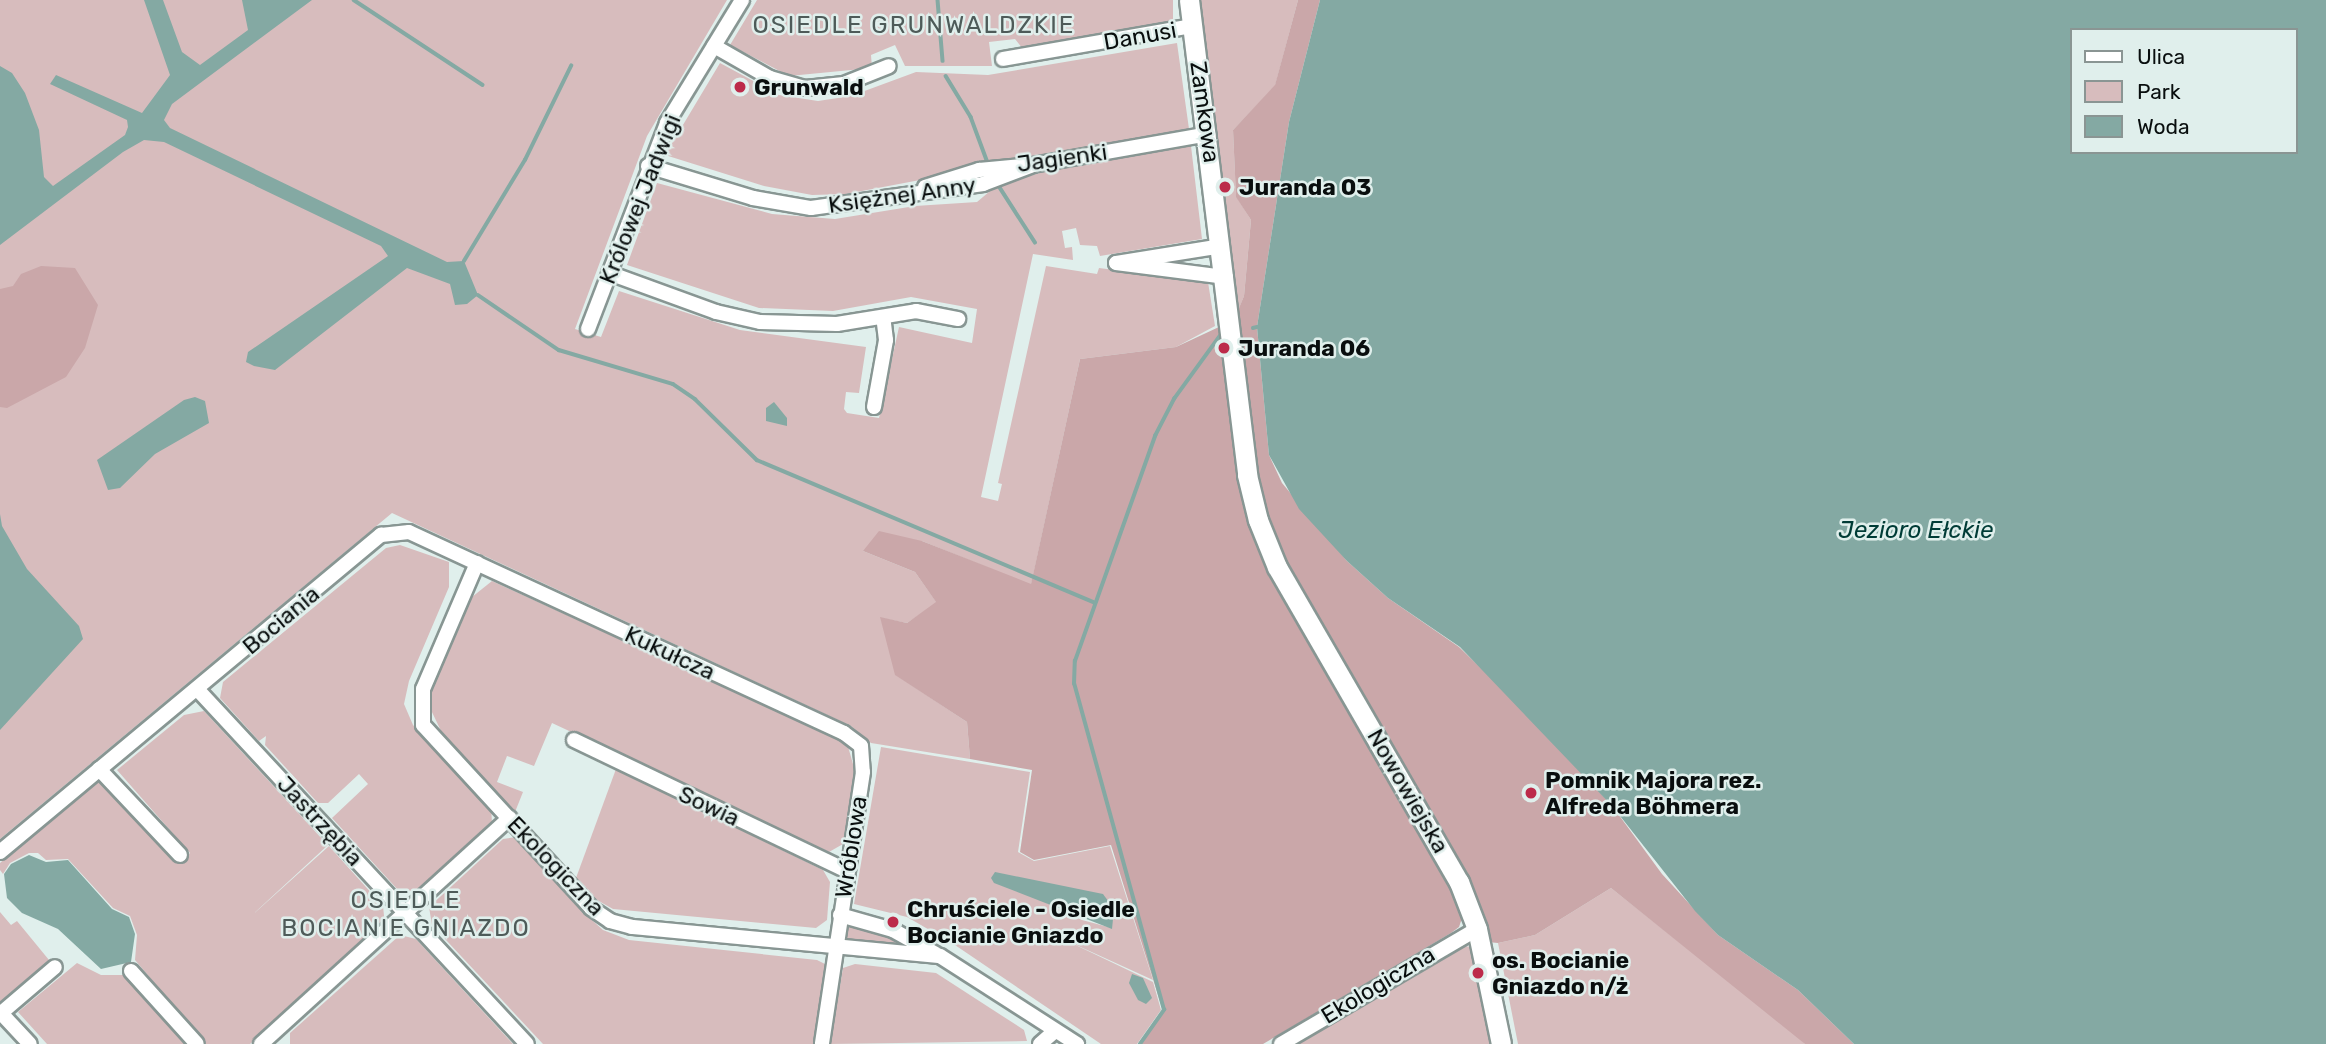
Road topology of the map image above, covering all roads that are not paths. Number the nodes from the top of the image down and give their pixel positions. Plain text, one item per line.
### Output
1 (742, 0) edge
2 (1189, 0) edge
3 (1193, 26) junction
4 (714, 46) junction
5 (1003, 60) dead end
6 (889, 66) dead end
7 (1208, 134) junction
8 (648, 166) junction
9 (918, 191) joint
10 (1222, 246) junction
11 (609, 273) junction
12 (1226, 277) junction
13 (883, 317) junction
14 (958, 319) dead end
15 (588, 329) dead end
16 (874, 407) dead end
17 (1272, 555) joint
18 (477, 563) junction
19 (198, 690) junction
20 (574, 740) dead end
21 (860, 746) joint
22 (99, 769) junction
23 (509, 818) junction
24 (0, 852) edge
25 (180, 855) dead end
26 (845, 870) junction
27 (408, 914) junction
28 (840, 915) junction
29 (1477, 929) junction
30 (835, 947) junction
31 (940, 956) junction
32 (55, 967) dead end
33 (131, 971) dead end
34 (1, 1014) edge
35 (1055, 1031) junction
36 (270, 1041) edge
37 (30, 1044) edge
38 (197, 1044) edge
39 (527, 1044) edge
40 (822, 1044) edge
41 (1040, 1044) edge
42 (1077, 1044) edge
43 (1281, 1044) edge
44 (1501, 1044) edge

1 - 4 street, Królowej Jadwigi
2 - 3 street, Zamkowa
3 - 5 street, Danusi
3 - 7 street, Zamkowa
4 - 6 street
4 - 8 street, Królowej Jadwigi
7 - 9 street, Jagienki
7 - 10 street, Zamkowa
8 - 9 street, Księżnej Anny
8 - 11 street, Królowej Jadwigi
10 - 12 street, Zamkowa
10 - 12 street
11 - 13 street
11 - 15 street, Królowej Jadwigi
12 - 17 street, Zamkowa
13 - 14 street
13 - 16 street
17 - 29 street, Nowowiejska
18 - 19 street, Bociania
18 - 21 street, Kukułcza
18 - 23 street, Ekologiczna
19 - 22 street, Bociania
19 - 27 street, Jastrzębia
20 - 26 street, Sowia
21 - 26 street, Wróblowa
22 - 24 street, Bociania
22 - 25 street
23 - 27 street
23 - 30 street, Ekologiczna
26 - 28 street, Wróblowa
27 - 36 street
27 - 39 street, Jastrzębia
28 - 30 street, Wróblowa
28 - 31 street, Ekologiczna
29 - 43 street, Ekologiczna
29 - 44 street, Nowowiejska
30 - 31 street, Ekologiczna
30 - 40 street, Wróblowa
31 - 35 street, Ekologiczna
32 - 34 street
33 - 38 street
34 - 37 street
35 - 41 street
35 - 42 street, Ekologiczna

